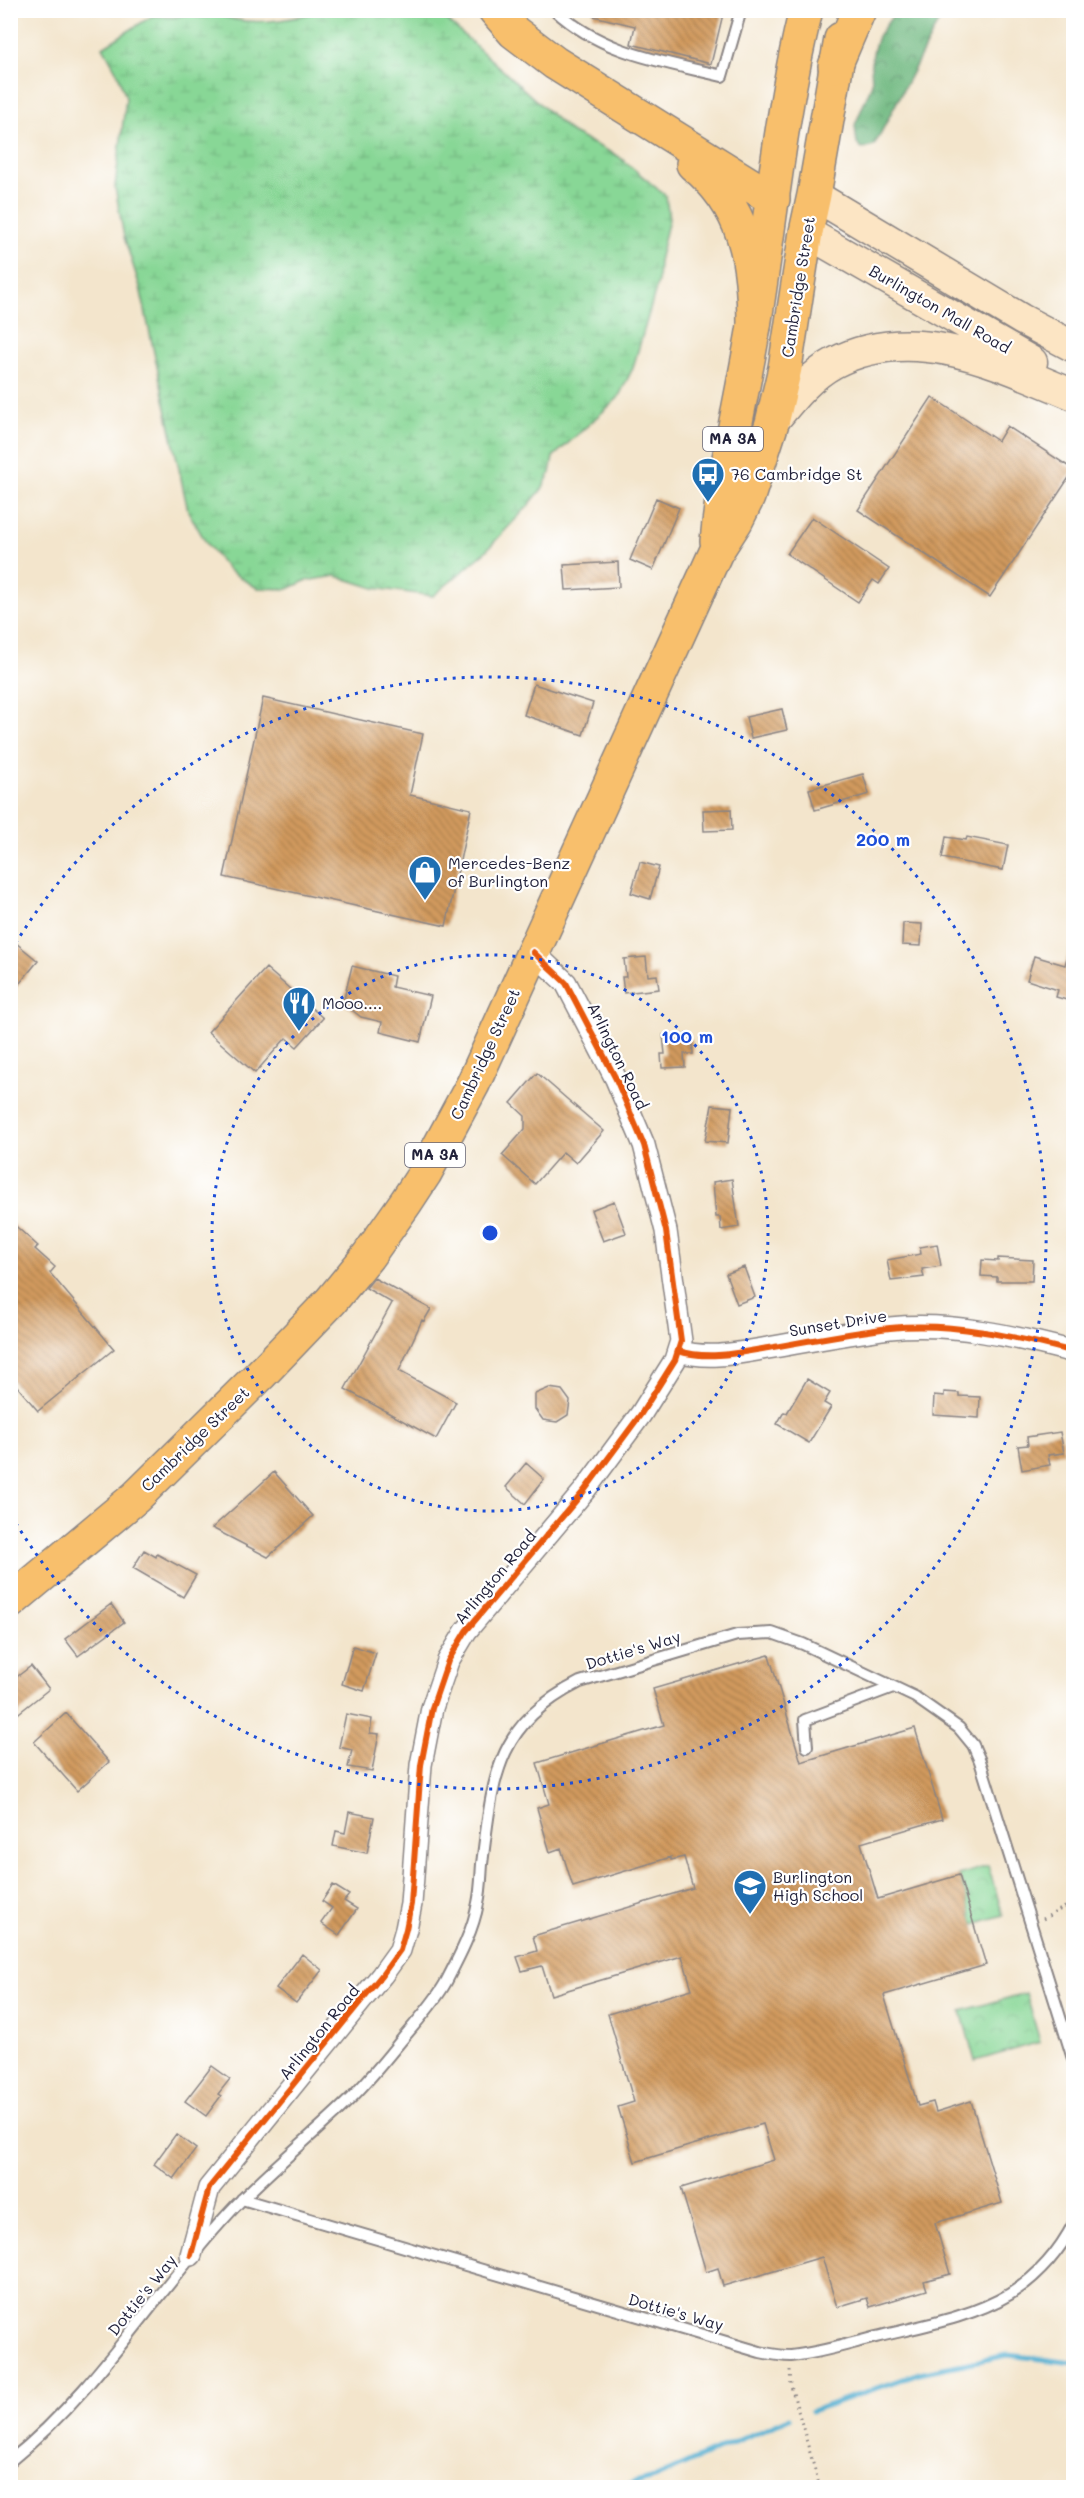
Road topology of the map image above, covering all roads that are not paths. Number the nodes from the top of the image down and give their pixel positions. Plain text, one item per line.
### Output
1 (495, 10) edge
2 (555, 10) edge
3 (741, 10) edge
4 (806, 10) edge
5 (847, 10) edge
6 (859, 10) edge
7 (835, 66) junction
8 (600, 90) junction
9 (814, 195) junction
10 (773, 199) junction
11 (806, 232) junction
12 (754, 326) junction
13 (1074, 347) edge
14 (1074, 386) edge
15 (1074, 395) edge
16 (772, 423) junction
17 (716, 552) junction
18 (533, 952) junction
19 (678, 1351) junction
20 (1074, 1352) edge
21 (12, 1600) edge
22 (892, 1686) junction
23 (807, 1747) dead end
24 (1074, 2062) edge
25 (242, 2199) junction
26 (1074, 2223) edge
27 (191, 2255) junction
28 (10, 2461) edge

1 - 8 main road
2 - 3 lane
4 - 10 main road, Cambridge Street / MA 3A
5 - 7 main road, Cambridge Street / MA 3A
6 - 7 main road
7 - 9 main road, Cambridge Street / MA 3A
8 - 10 main road
8 - 12 main road
9 - 10 main road
9 - 11 main road, Cambridge Street / MA 3A
9 - 13 main road, Burlington Mall Road
10 - 11 main road
10 - 12 main road, Cambridge Street / MA 3A
11 - 14 main road, Burlington Mall Road
11 - 16 main road, Cambridge Street / MA 3A
12 - 17 main road, Cambridge Street / MA 3A
15 - 16 main road, Burlington Mall Road
16 - 17 main road, Cambridge Street / MA 3A
17 - 18 main road, Cambridge Street / MA 3A
18 - 19 street, Arlington Road
18 - 21 main road, Cambridge Street / MA 3A
19 - 20 street, Sunset Drive
19 - 27 street, Arlington Road
22 - 23 lane
22 - 24 lane, Dottie's Way
22 - 25 lane, Dottie's Way
25 - 26 lane, Dottie's Way
25 - 27 lane, Dottie's Way
27 - 28 lane, Dottie's Way

